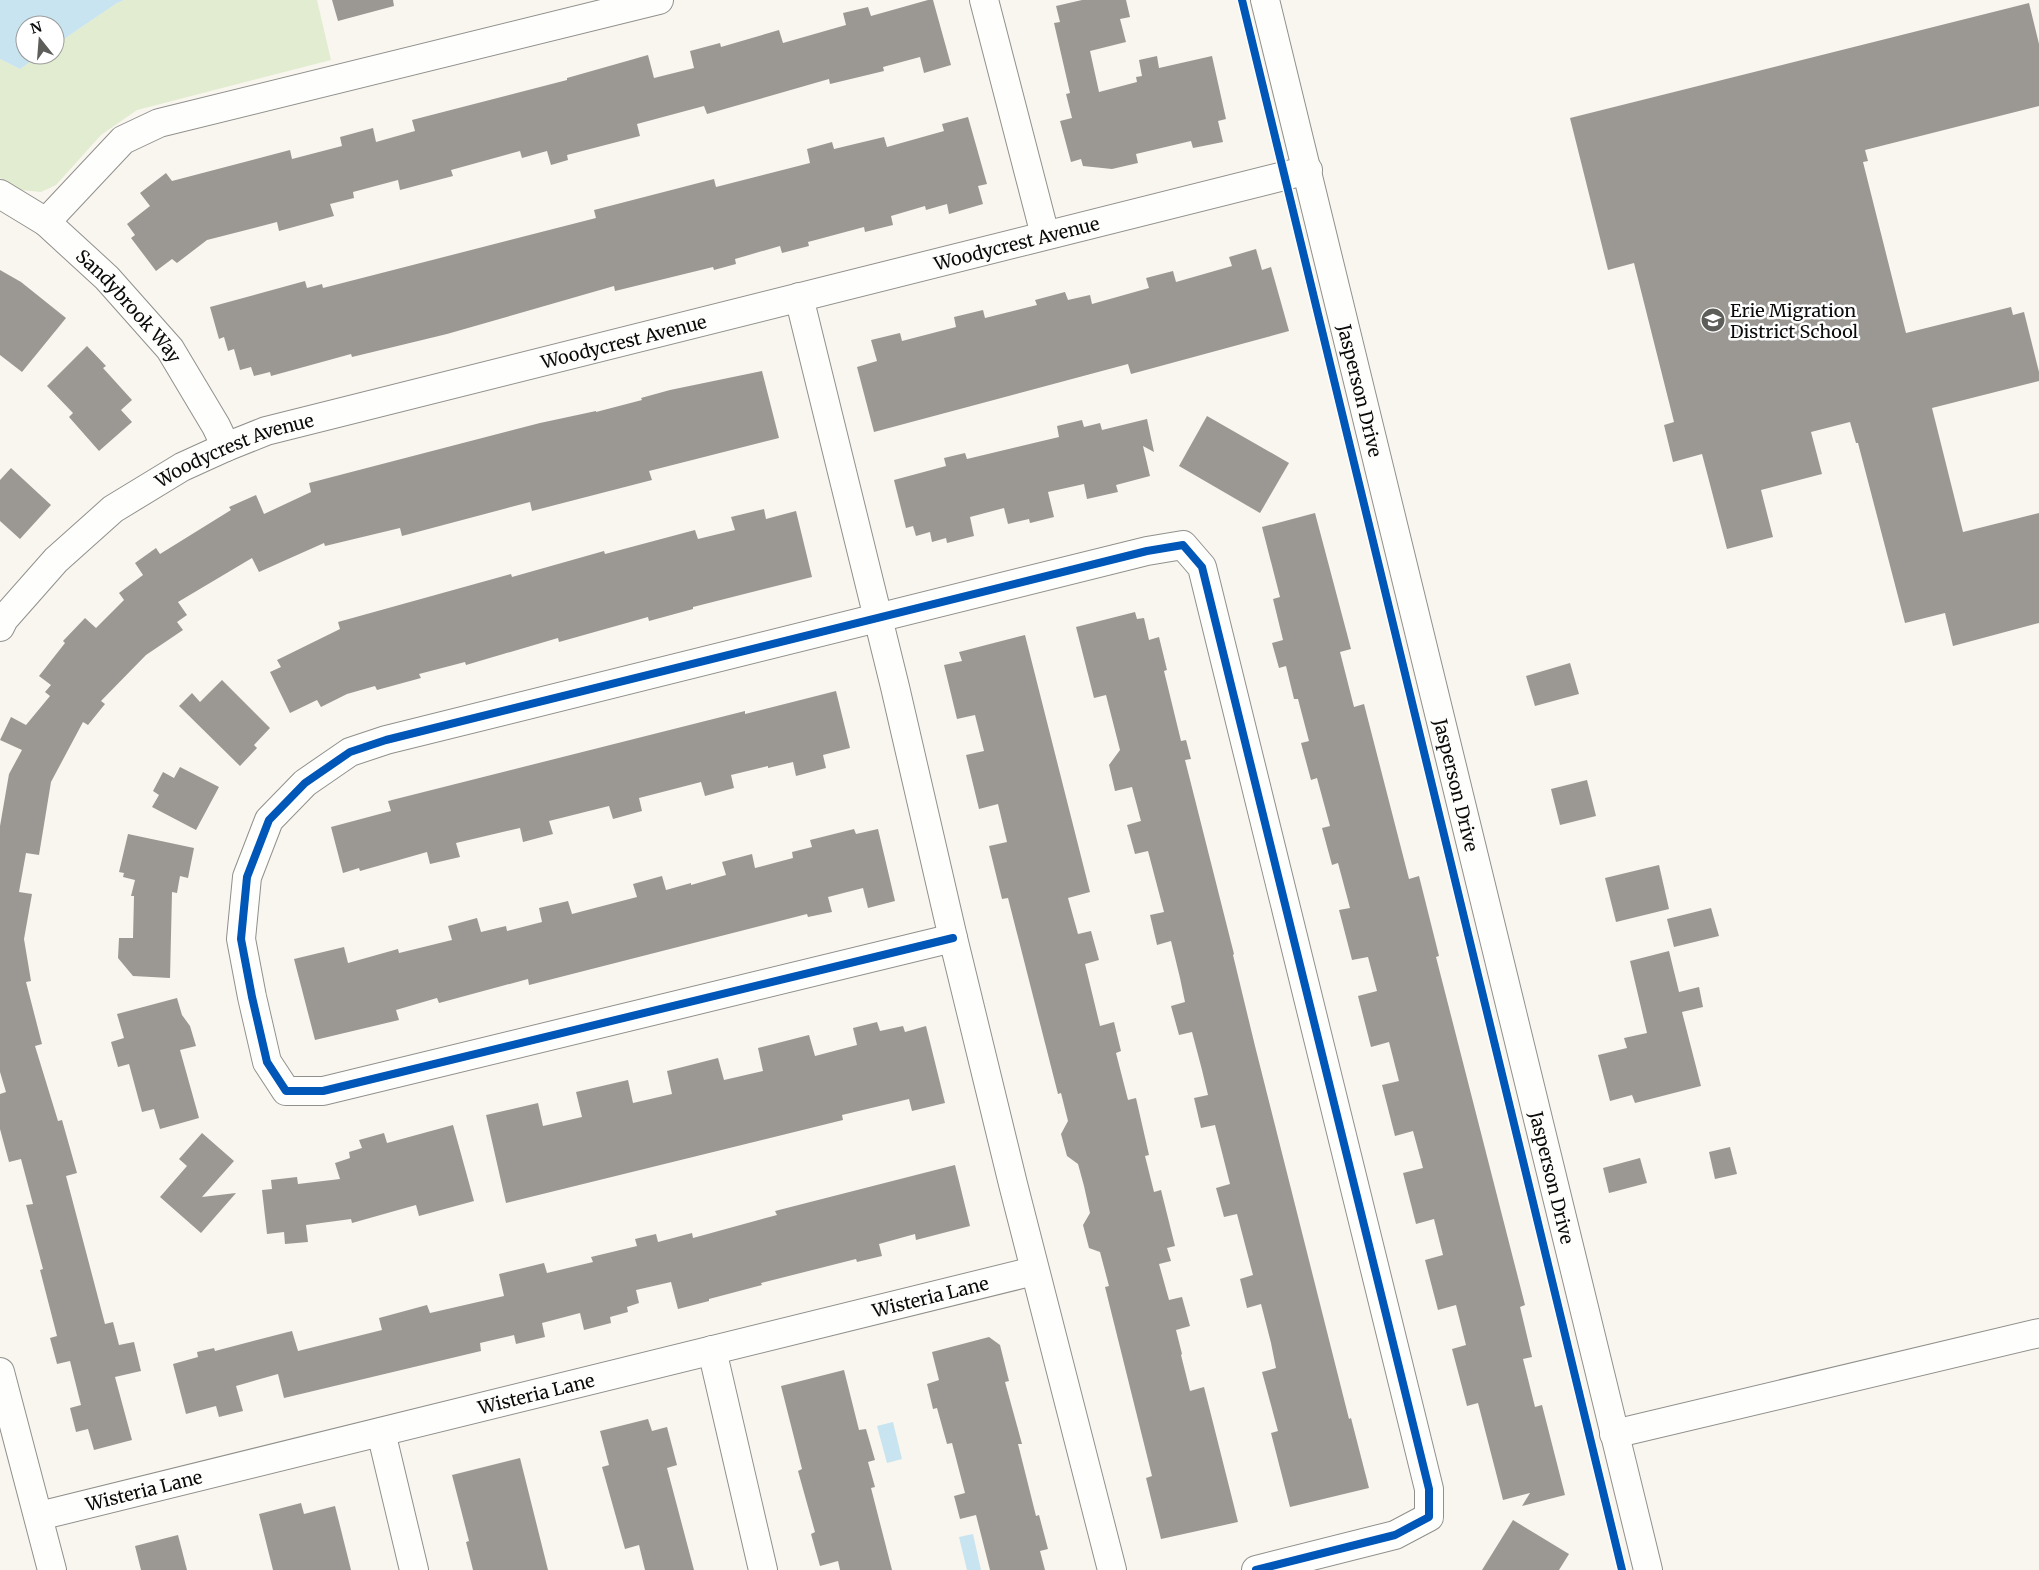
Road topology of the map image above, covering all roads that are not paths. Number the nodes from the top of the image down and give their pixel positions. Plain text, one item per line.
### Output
1 (659, 0) edge
2 (984, 0) edge
3 (1265, 0) edge
4 (1308, 170) junction
5 (0, 194) edge
6 (46, 222) junction
7 (1045, 235) junction
8 (799, 297) junction
9 (226, 447) junction
10 (878, 619) junction
11 (1, 620) edge
12 (953, 938) junction
13 (1034, 1271) junction
14 (2039, 1332) edge
15 (712, 1350) junction
16 (0, 1372) edge
17 (380, 1432) junction
18 (1614, 1434) junction
19 (39, 1516) junction
20 (52, 1570) edge
21 (414, 1570) edge
22 (763, 1570) edge
23 (1112, 1570) edge
24 (1256, 1570) edge
25 (1648, 1570) edge

1 - 6 street
2 - 7 street
3 - 4 street, Jasperson Drive
4 - 7 street, Woodycrest Avenue
4 - 18 street, Jasperson Drive
5 - 6 street, Sandybrook Way
6 - 9 street, Sandybrook Way
7 - 8 street, Woodycrest Avenue
8 - 9 street, Woodycrest Avenue
8 - 10 street
9 - 11 street, Woodycrest Avenue
10 - 12 street
10 - 12 street
10 - 24 street
12 - 13 street
13 - 15 street, Wisteria Lane
13 - 23 street
14 - 18 street
15 - 17 street, Wisteria Lane
15 - 22 street
16 - 19 street
17 - 19 street, Wisteria Lane
17 - 21 street
18 - 25 street, Jasperson Drive
19 - 20 street

